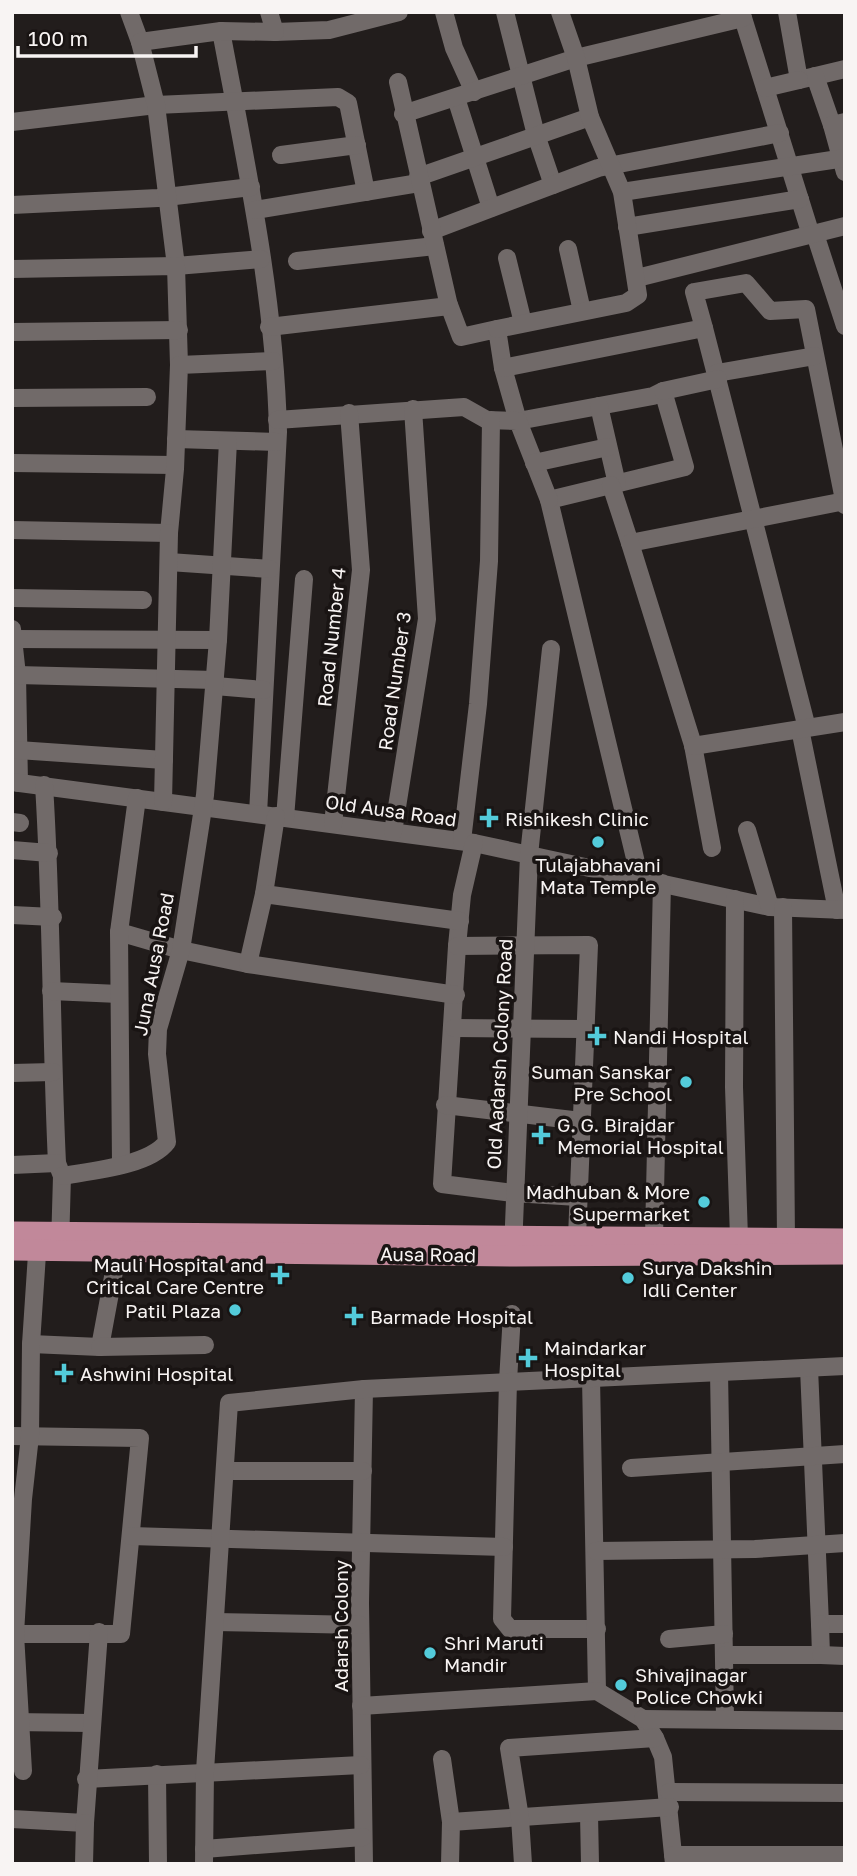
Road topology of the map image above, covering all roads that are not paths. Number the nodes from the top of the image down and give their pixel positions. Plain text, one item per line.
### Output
1 (129, 12) edge
2 (269, 12) edge
3 (324, 12) edge
4 (399, 12) edge
5 (444, 12) edge
6 (505, 12) edge
7 (560, 12) edge
8 (787, 12) edge
9 (742, 15) edge
10 (329, 30) junction
11 (221, 31) junction
12 (275, 32) junction
13 (140, 42) junction
14 (576, 58) junction
15 (845, 69) edge
16 (522, 76) junction
17 (807, 78) junction
18 (398, 82) dead end
19 (765, 88) junction
20 (474, 92) junction
21 (456, 98) junction
22 (234, 100) junction
23 (156, 105) junction
24 (403, 114) junction
25 (590, 117) junction
26 (12, 122) edge
27 (838, 124) edge
28 (780, 133) junction
29 (536, 135) junction
30 (357, 145) junction
31 (281, 155) dead end
32 (476, 155) junction
33 (844, 163) edge
34 (611, 166) junction
35 (790, 166) junction
36 (419, 180) junction
37 (553, 185) junction
38 (251, 187) junction
39 (366, 191) junction
40 (622, 192) junction
41 (170, 197) junction
42 (800, 199) junction
43 (12, 205) edge
44 (491, 208) junction
45 (255, 210) junction
46 (845, 226) edge
47 (627, 227) junction
48 (813, 235) junction
49 (433, 238) junction
50 (568, 249) dead end
51 (261, 258) junction
52 (507, 258) dead end
53 (297, 261) dead end
54 (176, 266) junction
55 (12, 269) edge
56 (637, 278) junction
57 (449, 305) junction
58 (582, 311) junction
59 (523, 323) junction
60 (845, 326) edge
61 (269, 327) junction
62 (704, 328) junction
63 (497, 329) junction
64 (179, 330) junction
65 (12, 332) edge
66 (815, 356) junction
67 (273, 361) junction
68 (179, 365) junction
69 (503, 368) junction
70 (717, 376) junction
71 (663, 391) junction
72 (147, 397) dead end
73 (12, 398) edge
74 (600, 406) junction
75 (413, 409) junction
76 (349, 413) junction
77 (277, 420) junction
78 (491, 420) junction
79 (518, 421) junction
80 (176, 439) junction
81 (228, 440) junction
82 (277, 442) junction
83 (608, 447) junction
84 (12, 463) edge
85 (534, 463) junction
86 (175, 465) junction
87 (614, 484) junction
88 (549, 500) junction
89 (844, 503) edge
90 (755, 519) junction
91 (12, 530) edge
92 (169, 533) junction
93 (630, 543) junction
94 (169, 562) junction
95 (222, 565) junction
96 (270, 569) junction
97 (304, 579) dead end
98 (12, 598) edge
99 (143, 600) dead end
100 (13, 633) edge
101 (168, 640) junction
102 (218, 640) junction
103 (551, 649) dead end
104 (15, 665) edge
105 (167, 679) junction
106 (215, 683) junction
107 (264, 690) junction
108 (845, 722) edge
109 (804, 729) junction
110 (693, 746) junction
111 (18, 750) junction
112 (164, 760) junction
113 (16, 782) edge
114 (44, 785) junction
115 (137, 798) junction
116 (163, 802) junction
117 (203, 808) junction
118 (273, 816) junction
119 (333, 824) junction
120 (747, 830) dead end
121 (393, 832) junction
122 (468, 842) junction
123 (712, 848) dead end
124 (12, 850) edge
125 (48, 853) junction
126 (530, 855) junction
127 (640, 879) junction
128 (662, 883) junction
129 (264, 894) junction
130 (735, 899) junction
131 (776, 907) junction
132 (841, 910) edge
133 (12, 915) edge
134 (52, 917) junction
135 (460, 921) junction
136 (119, 932) junction
137 (457, 946) junction
138 (526, 946) junction
139 (181, 950) junction
140 (248, 964) junction
141 (51, 991) junction
142 (119, 995) junction
143 (456, 995) junction
144 (454, 1028) junction
145 (585, 1029) junction
146 (523, 1030) junction
147 (53, 1072) junction
148 (12, 1073) edge
149 (446, 1105) junction
150 (519, 1113) junction
151 (582, 1121) junction
152 (12, 1165) edge
153 (121, 1165) junction
154 (60, 1169) junction
155 (513, 1193) junction
156 (579, 1197) junction
157 (12, 1232) edge
158 (577, 1237) junction
159 (654, 1237) junction
160 (739, 1238) junction
161 (786, 1238) junction
162 (845, 1239) edge
163 (38, 1241) junction
164 (60, 1241) junction
165 (513, 1247) junction
166 (12, 1250) edge
167 (118, 1250) junction
168 (845, 1254) edge
169 (512, 1314) dead end
170 (31, 1344) junction
171 (205, 1345) dead end
172 (100, 1347) junction
173 (845, 1366) edge
174 (809, 1368) junction
175 (719, 1372) junction
176 (591, 1378) junction
177 (508, 1381) junction
178 (364, 1388) junction
179 (21, 1436) edge
180 (845, 1454) edge
181 (811, 1456) junction
182 (721, 1462) junction
183 (631, 1468) dead end
184 (225, 1471) junction
185 (363, 1471) junction
186 (131, 1536) junction
187 (220, 1539) junction
188 (845, 1543) edge
189 (361, 1545) junction
190 (815, 1545) junction
191 (504, 1547) junction
192 (723, 1549) junction
193 (596, 1551) junction
194 (215, 1622) junction
195 (820, 1624) junction
196 (845, 1624) edge
197 (360, 1625) junction
198 (597, 1629) junction
199 (99, 1632) junction
200 (14, 1634) edge
201 (724, 1634) junction
202 (669, 1639) dead end
203 (724, 1656) junction
204 (821, 1656) junction
205 (845, 1656) edge
206 (597, 1691) junction
207 (361, 1706) junction
208 (725, 1718) junction
209 (643, 1719) junction
210 (845, 1721) edge
211 (16, 1722) edge
212 (91, 1723) junction
213 (655, 1738) junction
214 (442, 1759) dead end
215 (361, 1765) junction
216 (23, 1771) dead end
217 (205, 1771) junction
218 (157, 1774) junction
219 (86, 1779) junction
220 (845, 1793) edge
221 (669, 1800) junction
222 (589, 1814) junction
223 (520, 1818) junction
224 (12, 1819) edge
225 (85, 1822) junction
226 (451, 1822) junction
227 (363, 1837) junction
228 (845, 1855) edge
229 (204, 1856) edge
230 (674, 1859) edge
231 (84, 1864) edge
232 (159, 1864) edge
233 (364, 1864) edge
234 (450, 1864) edge
235 (523, 1864) edge
236 (590, 1864) edge

1 - 13 street
2 - 12 street
3 - 10 street
4 - 10 street
5 - 20 street
6 - 16 street
7 - 14 street
8 - 17 street
9 - 14 street
9 - 19 street
10 - 12 street
11 - 12 street
11 - 13 street
11 - 22 street
13 - 23 street
14 - 16 street
14 - 25 street
15 - 17 street
16 - 20 street
16 - 29 street
17 - 19 street
17 - 27 street
18 - 24 street
19 - 28 street
20 - 21 street
21 - 24 street
21 - 32 street
22 - 23 street
22 - 30 street
22 - 38 street
23 - 26 street
23 - 41 street
24 - 36 street
25 - 29 street
25 - 34 street
27 - 33 street
28 - 34 street
28 - 35 street
29 - 32 street
29 - 37 street
30 - 31 street
30 - 39 street
32 - 36 street
32 - 44 street
33 - 35 street
34 - 37 street
34 - 40 street
35 - 40 street
35 - 42 street
36 - 39 street
36 - 49 street
37 - 44 street
38 - 41 street
38 - 45 street
39 - 45 street
40 - 47 street
41 - 43 street
41 - 54 street
42 - 47 street
42 - 48 street
44 - 49 street
45 - 51 street
46 - 48 street
47 - 56 street
48 - 56 street
48 - 60 street
49 - 53 street
49 - 57 street
50 - 58 street
51 - 54 street
51 - 61 street
52 - 59 street
54 - 55 street
54 - 64 street
56 - 58 street
57 - 61 street
57 - 63 street
58 - 59 street
59 - 63 street
61 - 67 street
62 - 66 street
62 - 69 street
62 - 70 street
63 - 69 street
64 - 65 street
64 - 68 street
66 - 70 street
66 - 89 street
67 - 68 street
67 - 77 street
68 - 80 street
69 - 79 street
70 - 71 street
70 - 90 street
71 - 74 street
71 - 87 street
72 - 73 street
74 - 79 street
74 - 83 street
75 - 76 street
75 - 78 street
75 - 121 street, Road Number 3
76 - 77 street
76 - 119 street, Road Number 4
77 - 82 street
78 - 79 street
78 - 122 street
79 - 85 street
80 - 81 street
80 - 86 street
81 - 82 street
81 - 95 street, Juna Ausa Road
82 - 96 street
83 - 85 street
83 - 87 street
84 - 86 street
85 - 88 street
86 - 92 street
87 - 88 street
87 - 93 street
88 - 127 street
89 - 90 street
90 - 93 street
90 - 109 street
91 - 92 street
92 - 94 street
93 - 110 street
94 - 95 street
94 - 101 street
95 - 96 street
95 - 102 street, Juna Ausa Road
96 - 107 street
97 - 118 street
98 - 99 street
100 - 101 street
100 - 104 street
101 - 102 street
101 - 105 street
102 - 106 street, Juna Ausa Road
103 - 126 street, Old Aadarsh Colony Road
104 - 105 street
104 - 111 street
105 - 106 street
105 - 112 street
106 - 107 street
106 - 117 street, Juna Ausa Road
107 - 118 street
108 - 109 street
109 - 110 street
109 - 132 street
110 - 123 street
111 - 112 street
111 - 113 street
112 - 116 street
113 - 114 street, Old Ausa Road
114 - 115 street, Old Ausa Road
114 - 125 street
115 - 116 street, Old Ausa Road
115 - 136 street
116 - 117 street, Old Ausa Road
117 - 118 street, Old Ausa Road
117 - 139 street, Juna Ausa Road
118 - 119 street, Old Ausa Road
118 - 129 street
119 - 121 street, Old Ausa Road
120 - 131 street
121 - 122 street, Old Ausa Road
122 - 126 street, Old Ausa Road
122 - 135 street
124 - 125 street
125 - 134 street
126 - 127 street, Old Ausa Road
126 - 138 street, Old Aadarsh Colony Road
127 - 128 street, Old Ausa Road
128 - 130 street, Old Ausa Road
128 - 159 street
129 - 135 street
129 - 140 street
130 - 131 street, Old Ausa Road
130 - 160 street
131 - 132 street, Old Ausa Road
131 - 161 street
133 - 134 street
134 - 141 street
135 - 137 street
136 - 139 street
136 - 142 street
137 - 138 street
137 - 143 street
138 - 145 street
138 - 146 street, Old Aadarsh Colony Road
139 - 140 street
139 - 153 street, Juna Ausa Road
140 - 143 street
141 - 142 street
141 - 147 street
142 - 153 street
143 - 144 street
144 - 146 street
144 - 149 street
145 - 146 street
145 - 151 street
146 - 150 street, Old Aadarsh Colony Road
147 - 148 street
147 - 154 street
149 - 150 street
149 - 155 street
150 - 151 street
150 - 155 street, Old Aadarsh Colony Road
151 - 156 street
152 - 154 street, Juna Ausa Road
153 - 154 street, Juna Ausa Road
154 - 164 street
155 - 156 street
155 - 165 street, Old Aadarsh Colony Road
156 - 158 street
157 - 163 main road
158 - 159 main road
158 - 165 main road
159 - 160 main road
160 - 161 main road
161 - 162 main road
163 - 164 main road
163 - 166 main road
163 - 170 street
164 - 165 main road
164 - 167 main road, Ausa Road
165 - 167 main road, Ausa Road
165 - 168 main road, Ausa Road
167 - 172 street
169 - 177 street
170 - 172 street
170 - 179 street
171 - 172 street
173 - 174 street
174 - 175 street
174 - 181 street
175 - 176 street
175 - 182 street
176 - 177 street
176 - 193 street
177 - 178 street
177 - 191 street
178 - 184 street
178 - 185 street, Adarsh Colony
179 - 186 street
179 - 200 street
180 - 181 street
181 - 182 street
181 - 190 street
182 - 183 street
182 - 192 street
184 - 185 street
184 - 187 street
185 - 189 street, Adarsh Colony
186 - 187 street
186 - 199 street
187 - 189 street
187 - 194 street
188 - 190 street
189 - 191 street
189 - 197 street, Adarsh Colony
190 - 192 street
190 - 195 street
191 - 198 street
192 - 193 street
192 - 201 street
193 - 198 street
194 - 197 street
194 - 217 street
195 - 196 street
195 - 204 street
197 - 207 street, Adarsh Colony
198 - 206 street
199 - 200 street
199 - 212 street
200 - 211 street
201 - 202 street
201 - 203 street
203 - 204 street
203 - 208 street
204 - 205 street
206 - 207 street
206 - 209 street
207 - 215 street, Adarsh Colony
208 - 209 street
208 - 210 street
209 - 213 street
211 - 212 street
211 - 216 street
212 - 219 street
213 - 221 street
213 - 223 street
214 - 226 street
215 - 217 street
215 - 227 street, Adarsh Colony
217 - 218 street
217 - 229 street
218 - 219 street
218 - 232 street
219 - 225 street
220 - 221 street
221 - 222 street
221 - 230 street
222 - 223 street
222 - 236 street
223 - 226 street
223 - 235 street
224 - 225 street
225 - 231 street
226 - 234 street
227 - 229 street
227 - 233 street, Adarsh Colony
228 - 230 street

